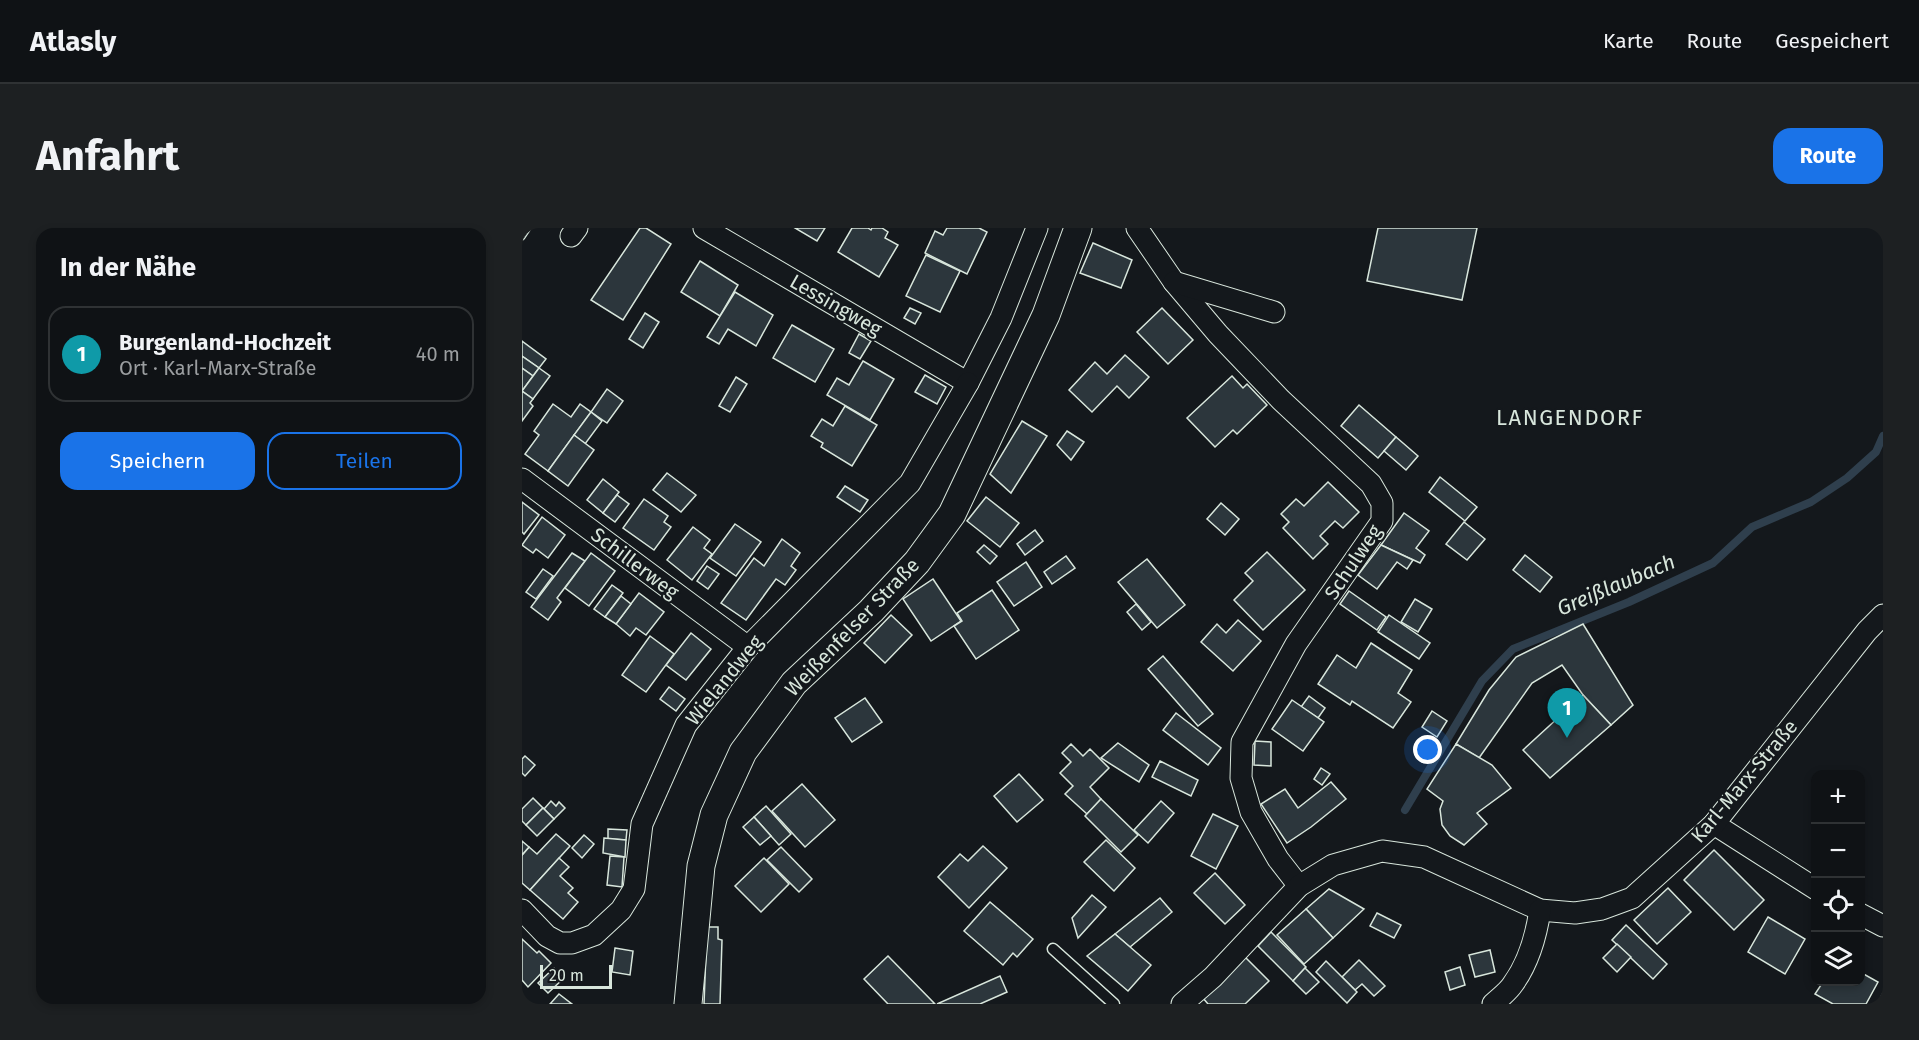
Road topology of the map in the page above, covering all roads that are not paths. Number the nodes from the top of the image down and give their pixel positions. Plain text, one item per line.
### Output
1 (704, 228) edge
2 (1037, 228) edge
3 (1078, 228) edge
4 (1137, 228) edge
5 (1174, 282) junction
6 (1274, 312) dead end
7 (968, 383) junction
8 (522, 479) edge
9 (1883, 615) edge
10 (748, 647) junction
11 (1714, 824) junction
12 (1299, 886) junction
13 (1811, 886) edge
14 (522, 910) edge
15 (1540, 910) junction
16 (1865, 917) edge
17 (1883, 926) edge
18 (1053, 949) dead end
19 (1511, 995) edge
20 (688, 1004) edge
21 (1114, 1004) edge
22 (1182, 1004) edge
23 (1493, 1004) edge

1 - 7 street, Lessingweg
2 - 7 street
3 - 20 street, Weißenfelser Straße
4 - 5 street, Schulweg
5 - 6 street
5 - 12 street, Schulweg
7 - 10 street, Wielandweg
8 - 10 street, Schillerweg
9 - 11 street, Karl-Marx-Straße
10 - 14 street, Wielandweg
11 - 13 street
11 - 15 street, Karl-Marx-Straße
12 - 15 street, Karl-Marx-Straße
12 - 22 street, Karl-Marx-Straße
15 - 19 street
16 - 17 street
18 - 21 lane
19 - 23 street

